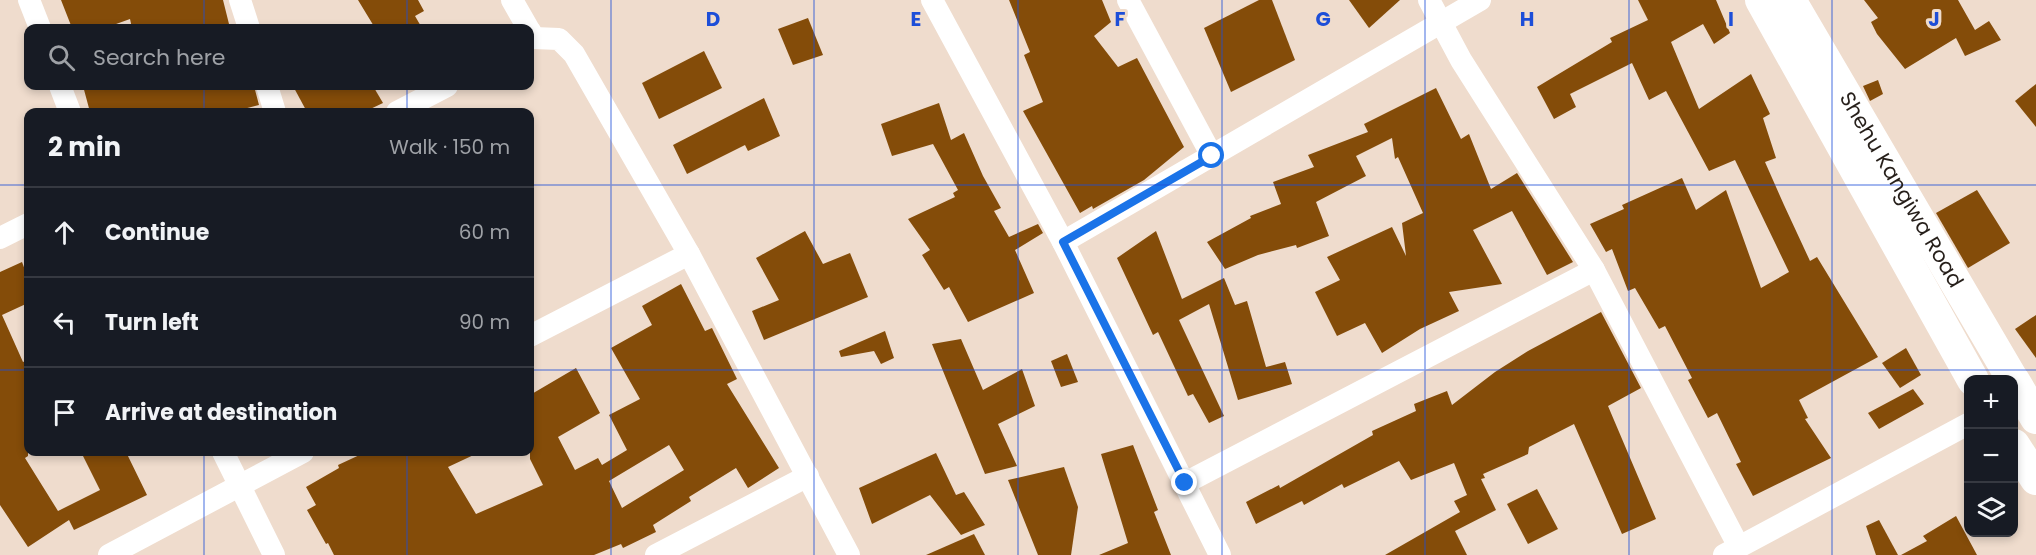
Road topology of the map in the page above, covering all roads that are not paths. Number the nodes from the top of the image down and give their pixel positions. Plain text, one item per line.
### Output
1 (29, 0) edge
2 (240, 0) edge
3 (512, 0) edge
4 (932, 0) edge
5 (1128, 0) edge
6 (1429, 0) edge
7 (1480, 0) edge
8 (1761, 0) edge
9 (1790, 0) edge
10 (1440, 23) junction
11 (38, 24) edge
12 (248, 24) edge
13 (524, 24) edge
14 (534, 36) edge
15 (62, 90) edge
16 (268, 90) edge
17 (439, 90) edge
18 (68, 108) edge
19 (274, 108) edge
20 (405, 108) edge
21 (1212, 156) junction
22 (24, 226) edge
23 (0, 238) edge
24 (1063, 242) junction
25 (689, 254) junction
26 (1594, 270) junction
27 (534, 334) edge
28 (1970, 375) edge
29 (2010, 375) edge
30 (2018, 388) edge
31 (2036, 418) edge
32 (1964, 426) edge
33 (2018, 452) edge
34 (225, 456) edge
35 (295, 456) edge
36 (808, 476) junction
37 (2036, 479) edge
38 (1185, 483) junction
39 (239, 484) junction
40 (1732, 551) edge
41 (109, 555) edge
42 (274, 555) edge
43 (656, 555) edge
44 (849, 555) edge
45 (1220, 555) edge

1 - 11 street
2 - 12 street
3 - 13 street
4 - 24 street
5 - 21 street
6 - 10 street
7 - 10 street
8 - 28 main road, Shehu Kangiwa Road
9 - 29 main road, Shehu Kangiwa Road
10 - 21 street
10 - 26 street
14 - 25 street
15 - 18 street
16 - 19 street
17 - 20 street
21 - 24 street
22 - 23 street
24 - 38 street
25 - 27 street
25 - 36 street
26 - 38 street
26 - 40 street
30 - 31 main road, Shehu Kangiwa Road
32 - 40 street
33 - 37 main road
34 - 39 street
35 - 39 street
36 - 43 street
36 - 44 street
38 - 45 street
39 - 41 street
39 - 42 street

